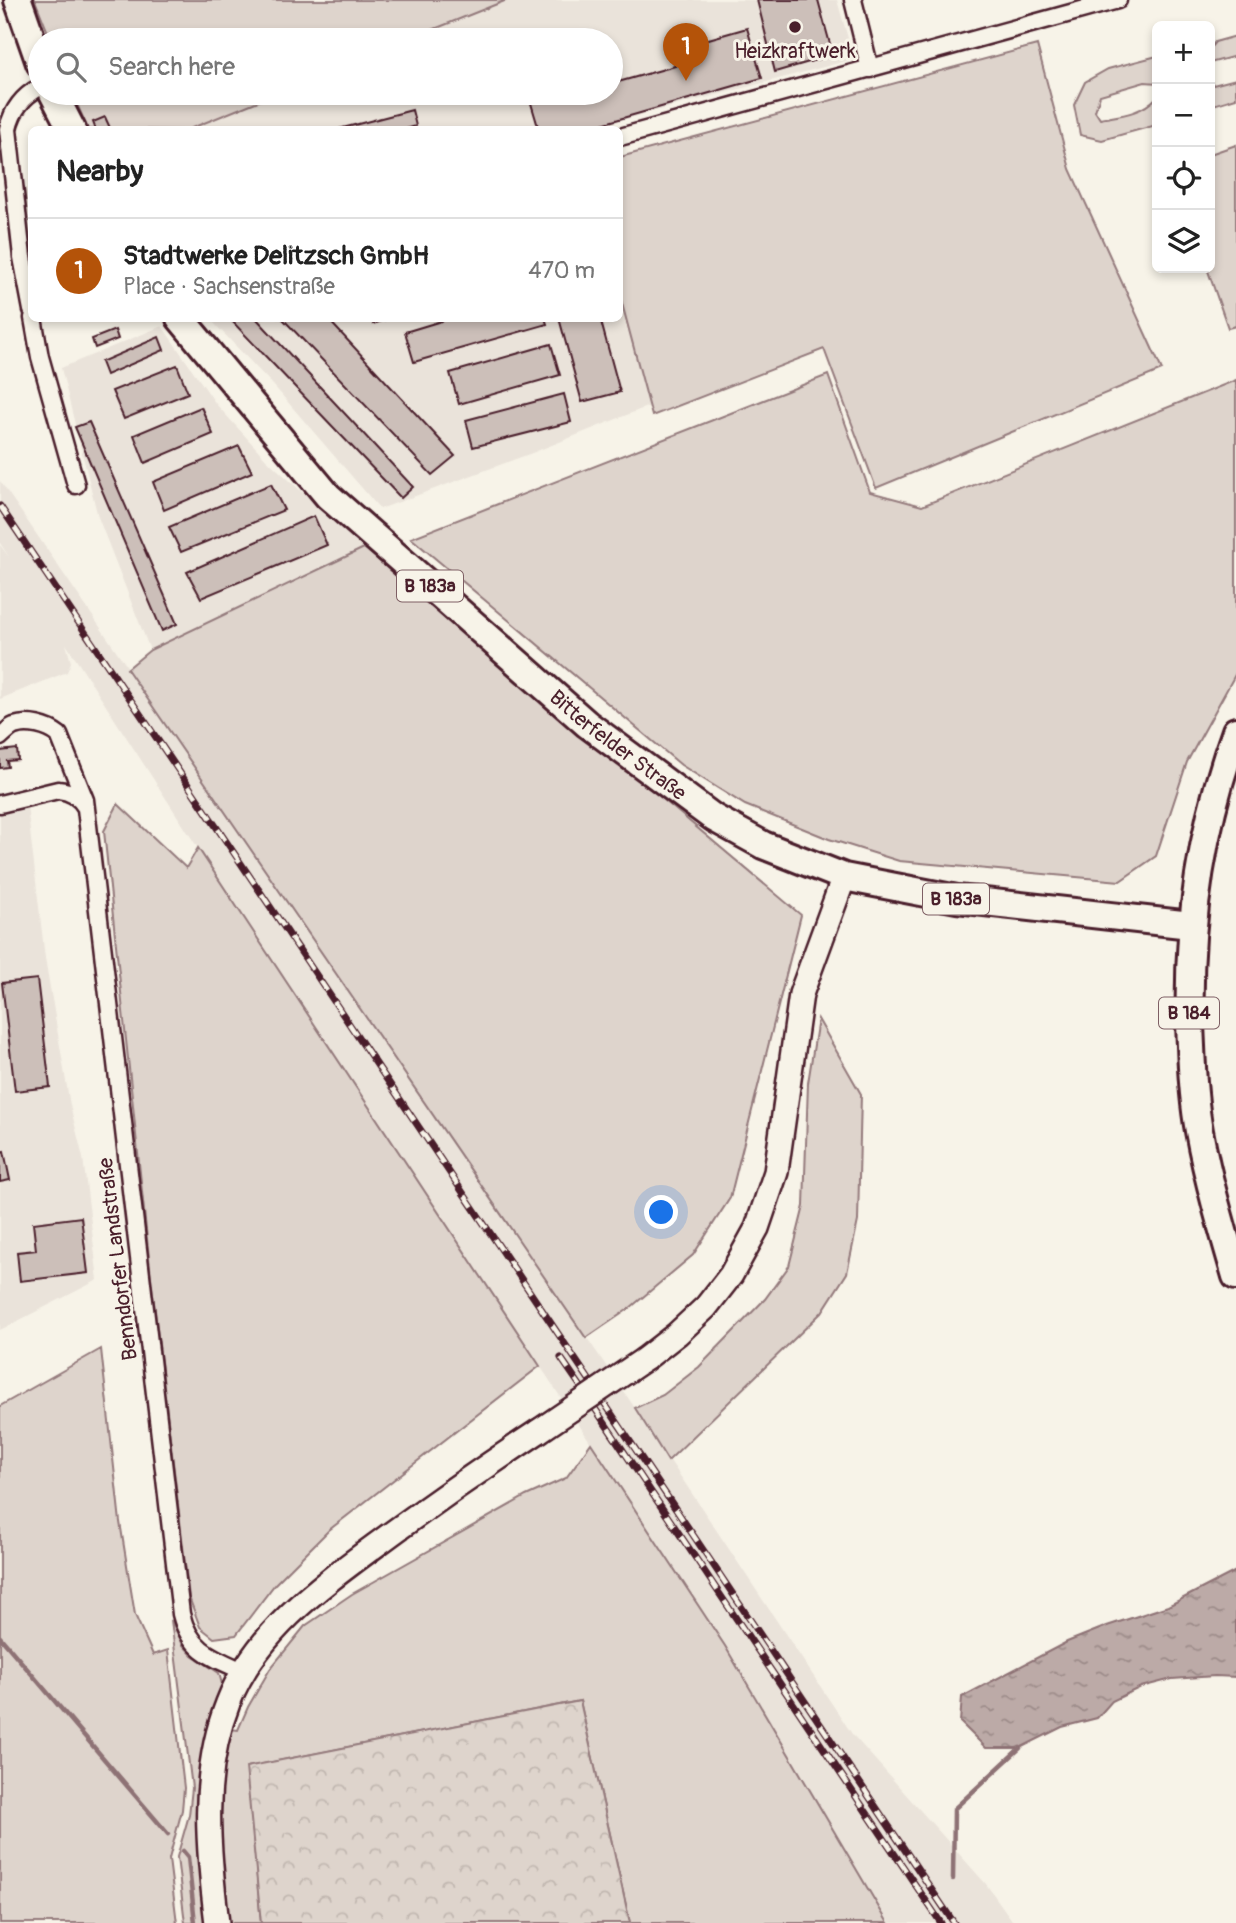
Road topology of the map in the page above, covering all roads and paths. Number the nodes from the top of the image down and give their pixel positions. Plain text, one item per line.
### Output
1 (18, 0) edge
2 (853, 0) edge
3 (1118, 0) edge
4 (28, 29) edge
5 (870, 69) junction
6 (28, 96) edge
7 (58, 105) edge
8 (70, 126) edge
9 (623, 136) edge
10 (28, 289) edge
11 (34, 322) edge
12 (183, 322) edge
13 (76, 485) dead end
14 (1236, 731) edge
15 (0, 737) edge
16 (0, 804) edge
17 (86, 809) junction
18 (844, 877) junction
19 (1191, 925) junction
20 (1236, 1276) edge
21 (243, 1671) junction
22 (218, 1923) edge

1 - 4 main road
2 - 5 street
3 - 5 street
5 - 9 street
6 - 10 street
7 - 8 main road
11 - 13 street
12 - 18 main road, Bitterfelder Straße / B 183a
14 - 19 main road
15 - 17 street, Benndorfer Landstraße
16 - 17 street
17 - 21 street, Benndorfer Landstraße
18 - 19 main road, Bitterfelder Straße / B 183a
18 - 21 main road, bridge
19 - 20 main road, B 184
21 - 22 main road

